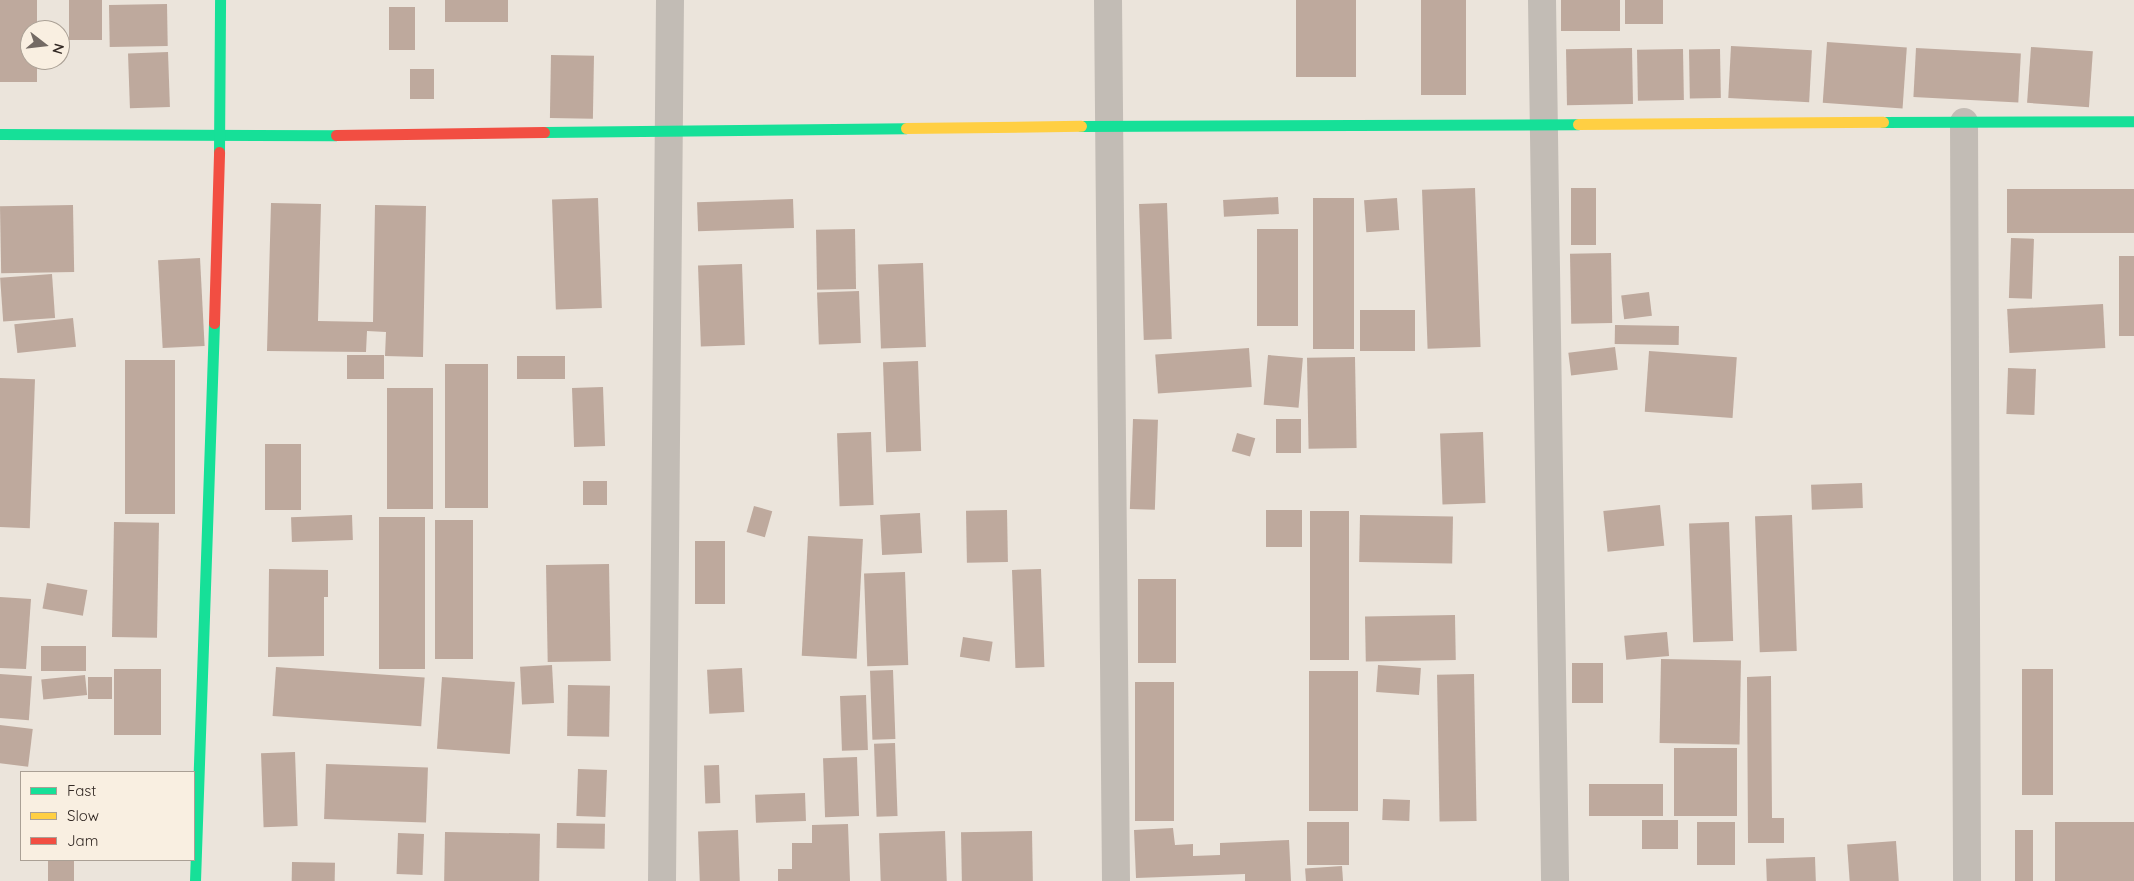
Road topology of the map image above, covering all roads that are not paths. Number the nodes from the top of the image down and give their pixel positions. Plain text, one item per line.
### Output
1 (220, 0) edge
2 (670, 0) edge
3 (1108, 0) edge
4 (1542, 0) edge
5 (2134, 121) edge
6 (1964, 122) junction
7 (1544, 125) junction
8 (1109, 126) junction
9 (669, 132) junction
10 (0, 134) edge
11 (220, 136) junction
12 (195, 881) edge
13 (662, 881) edge
14 (1116, 881) edge
15 (1555, 881) edge
16 (1967, 881) edge

1 - 11 street
2 - 9 street
3 - 8 street
4 - 7 street
5 - 6 street
6 - 7 street
6 - 16 street
7 - 8 street
7 - 15 street
8 - 9 street
8 - 14 street
9 - 11 street
9 - 13 street
10 - 11 street
11 - 12 street

